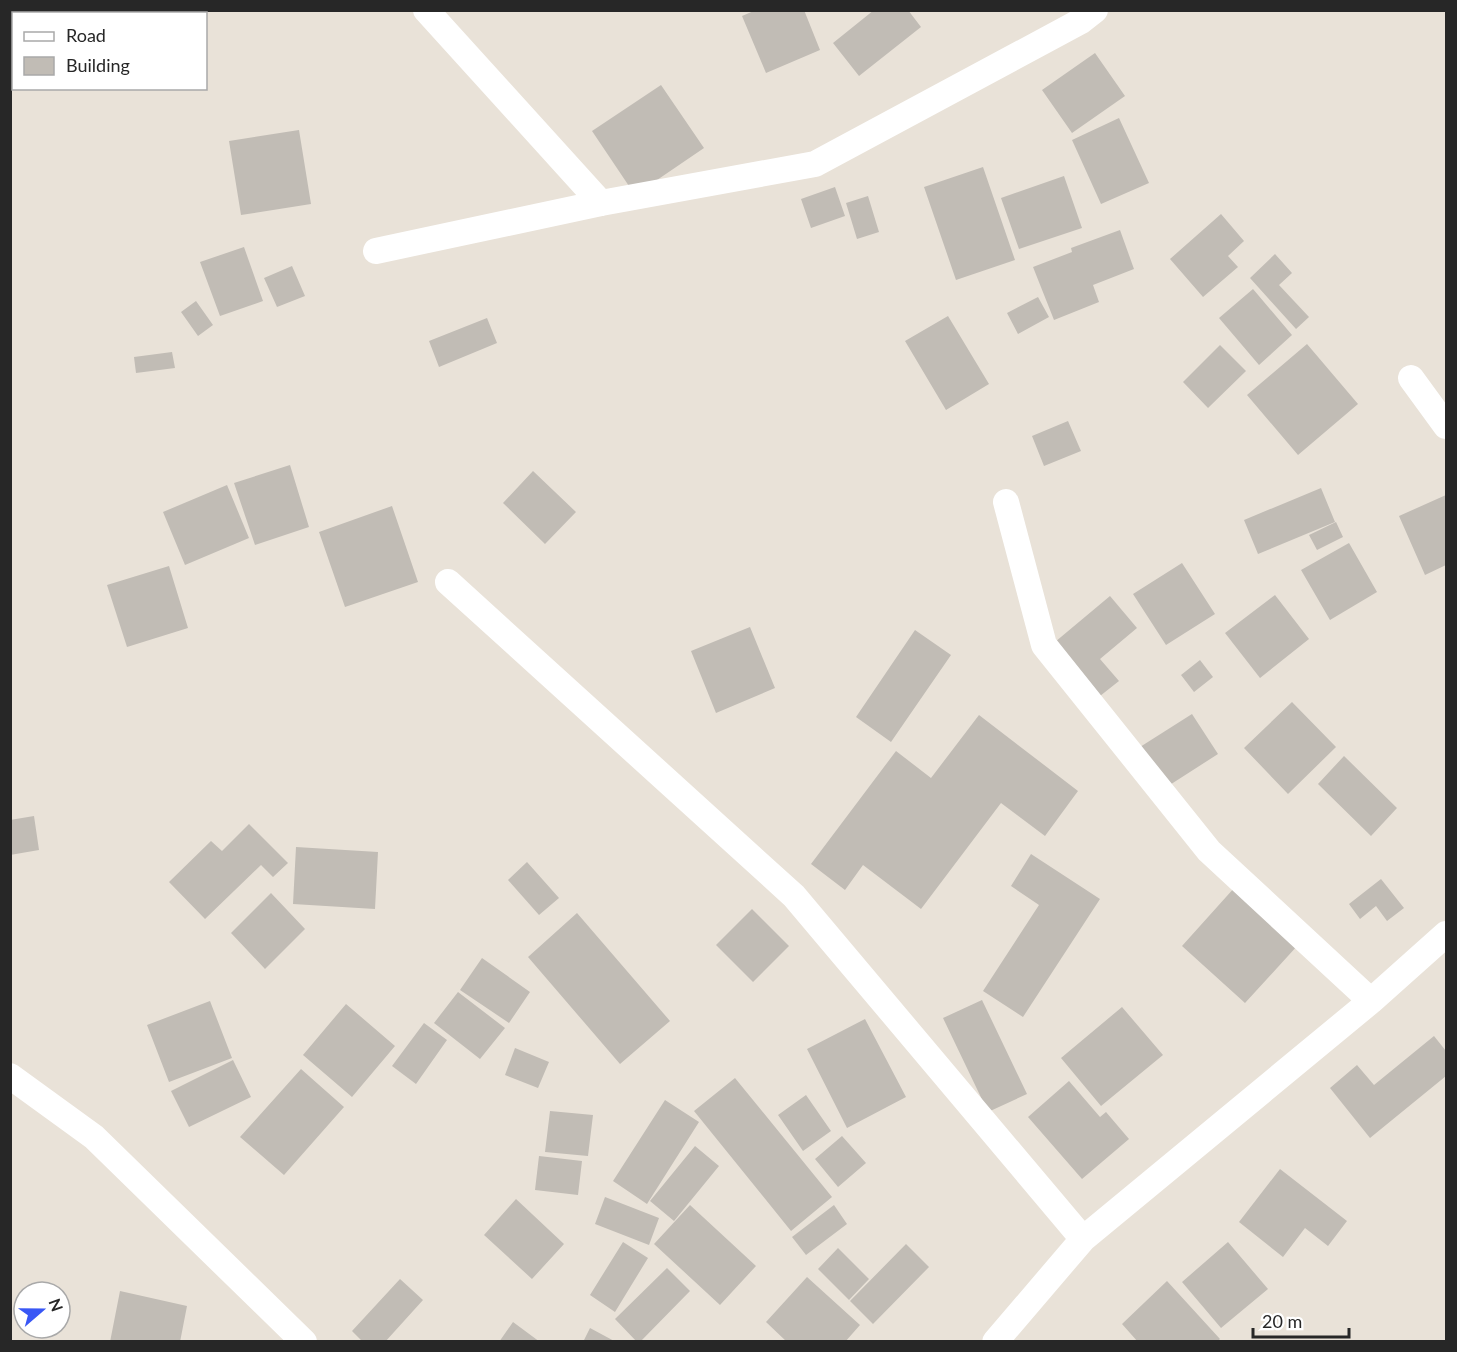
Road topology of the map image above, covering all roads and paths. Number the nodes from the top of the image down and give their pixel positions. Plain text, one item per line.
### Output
1 (426, 10) edge
2 (1083, 14) edge
3 (601, 202) junction
4 (376, 251) dead end
5 (1412, 378) dead end
6 (1446, 426) edge
7 (1006, 502) dead end
8 (448, 582) dead end
9 (1446, 934) edge
10 (1371, 1001) junction
11 (10, 1076) edge
12 (1083, 1239) junction
13 (304, 1341) edge
14 (995, 1341) edge

1 - 3 street
2 - 3 street
3 - 4 street
5 - 6 street
7 - 10 street
8 - 12 street
9 - 10 street
10 - 12 street
11 - 13 street
12 - 14 street

